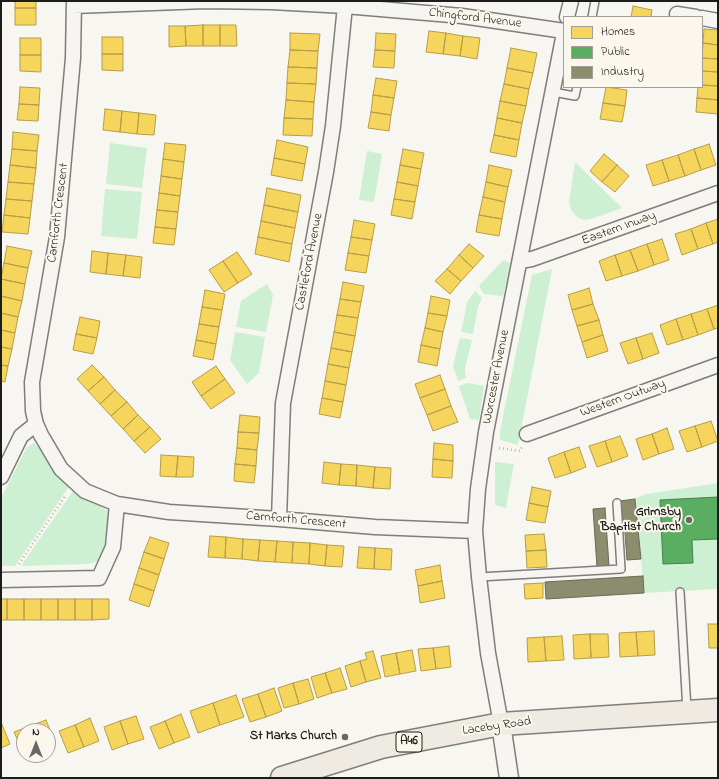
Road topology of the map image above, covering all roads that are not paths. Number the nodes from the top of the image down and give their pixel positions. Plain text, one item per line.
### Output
1 (571, 1) edge
2 (595, 1) edge
3 (74, 4) edge
4 (345, 6) junction
5 (677, 14) dead end
6 (567, 16) edge
7 (592, 16) edge
8 (690, 16) edge
9 (703, 18) edge
10 (718, 21) edge
11 (563, 32) edge
12 (563, 37) edge
13 (577, 88) edge
14 (553, 92) junction
15 (718, 193) edge
16 (520, 261) junction
17 (718, 365) edge
18 (36, 424) junction
19 (528, 434) road end
20 (1, 477) edge
21 (616, 503) dead end
22 (117, 504) junction
23 (279, 519) junction
24 (475, 531) junction
25 (479, 578) junction
26 (1, 580) edge
27 (680, 592) dead end
28 (718, 710) edge
29 (687, 712) junction
30 (501, 724) junction
31 (282, 778) edge
32 (510, 778) edge

1 - 6 street
2 - 7 lane
3 - 4 street, Chingford Avenue
3 - 18 street, Carnforth Crescent
4 - 11 street, Chingford Avenue
4 - 23 street, Castleford Avenue
5 - 8 street
9 - 10 street
12 - 14 street, Worcester Avenue
13 - 14 lane
14 - 16 street, Worcester Avenue
15 - 16 street, Eastern Inway
16 - 24 street, Worcester Avenue
17 - 19 street, Western Outway
18 - 20 street
18 - 22 street, Carnforth Crescent
21 - 25 lane
22 - 23 street, Carnforth Crescent
22 - 26 street
23 - 24 street, Carnforth Crescent
24 - 25 street, Worcester Avenue
25 - 30 street, Worcester Avenue
27 - 29 lane
28 - 29 highway, Laceby Road / A46
29 - 30 highway, Laceby Road / A46
30 - 31 highway, Laceby Road / A46
30 - 32 street

